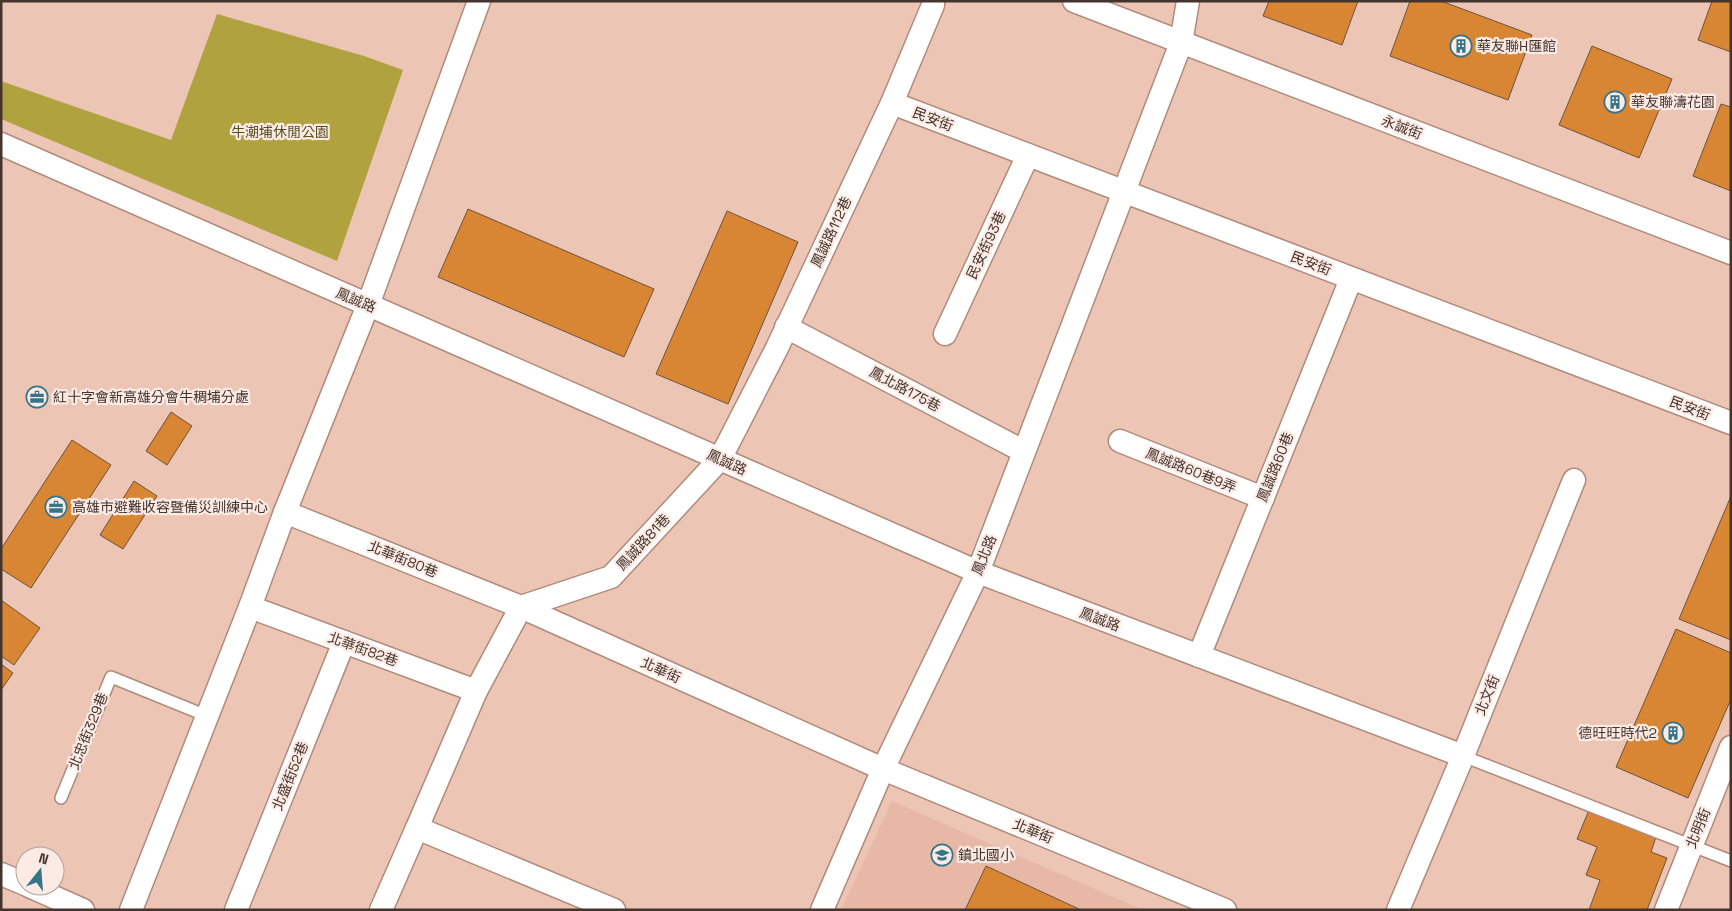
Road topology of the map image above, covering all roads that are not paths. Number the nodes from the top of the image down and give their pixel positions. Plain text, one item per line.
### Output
1 (478, 1) edge
2 (933, 1) edge
3 (1074, 1) edge
4 (1188, 1) edge
5 (1180, 43) junction
6 (892, 104) junction
7 (1, 144) edge
8 (1028, 155) junction
9 (1123, 191) junction
10 (1731, 253) edge
11 (1351, 279) junction
12 (368, 305) junction
13 (786, 327) junction
14 (945, 334) dead end
15 (1731, 423) edge
16 (1120, 442) dead end
17 (1024, 451) junction
18 (720, 459) junction
19 (1574, 480) dead end
20 (1263, 498) junction
21 (286, 512) junction
22 (978, 572) junction
23 (520, 606) junction
24 (250, 607) junction
25 (344, 642) junction
26 (1200, 656) junction
27 (476, 691) junction
28 (207, 716) junction
29 (1731, 747) edge
30 (1462, 756) junction
31 (883, 769) junction
32 (60, 798) dead end
33 (417, 828) junction
34 (1691, 846) junction
35 (1731, 861) edge
36 (1, 874) edge
37 (15, 880) edge
38 (52, 896) edge
39 (83, 910) edge
40 (131, 910) edge
41 (236, 910) edge
42 (381, 910) edge
43 (614, 910) edge
44 (822, 910) edge
45 (1225, 910) edge
46 (1398, 910) edge
47 (1666, 910) edge

1 - 12 street
2 - 6 street, 鳳誠路112巷
3 - 5 street, 永誠街
4 - 5 street, 鳳北路
5 - 9 street, 鳳北路
5 - 10 street, 永誠街
6 - 8 street, 民安街
6 - 13 street, 鳳誠路112巷
7 - 12 street, 鳳誠路
8 - 9 street, 民安街
8 - 14 street, 民安街93巷
9 - 11 street, 民安街
9 - 17 street, 鳳北路
11 - 15 street, 民安街
11 - 20 street, 鳳誠路60巷
12 - 18 street, 鳳誠路
12 - 21 street
13 - 17 street, 鳳北路175巷
13 - 18 street, 鳳誠路112巷
16 - 20 street, 鳳誠路60巷9弄
17 - 22 street, 鳳北路
18 - 22 street, 鳳誠路
18 - 23 street, 鳳誠路81巷
19 - 30 street, 北文街
20 - 26 street, 鳳誠路60巷
21 - 23 street, 北華街80巷
21 - 24 street
22 - 26 street, 鳳誠路
22 - 31 street, 鳳北路
23 - 27 street
23 - 31 street, 北華街
24 - 25 street, 北華街82巷
24 - 28 street
25 - 27 street, 北華街82巷
25 - 41 street, 北盛街52巷
26 - 30 street, 鳳誠路
27 - 33 street
28 - 32 lane, 北忠街329巷
28 - 40 street
29 - 34 street, 北明街
30 - 34 lane
30 - 46 street, 北文街
31 - 44 street, 鳳北路
31 - 45 street, 北華街
33 - 42 street
33 - 43 street
34 - 35 lane
34 - 47 street, 北明街
36 - 37 street
38 - 39 street

